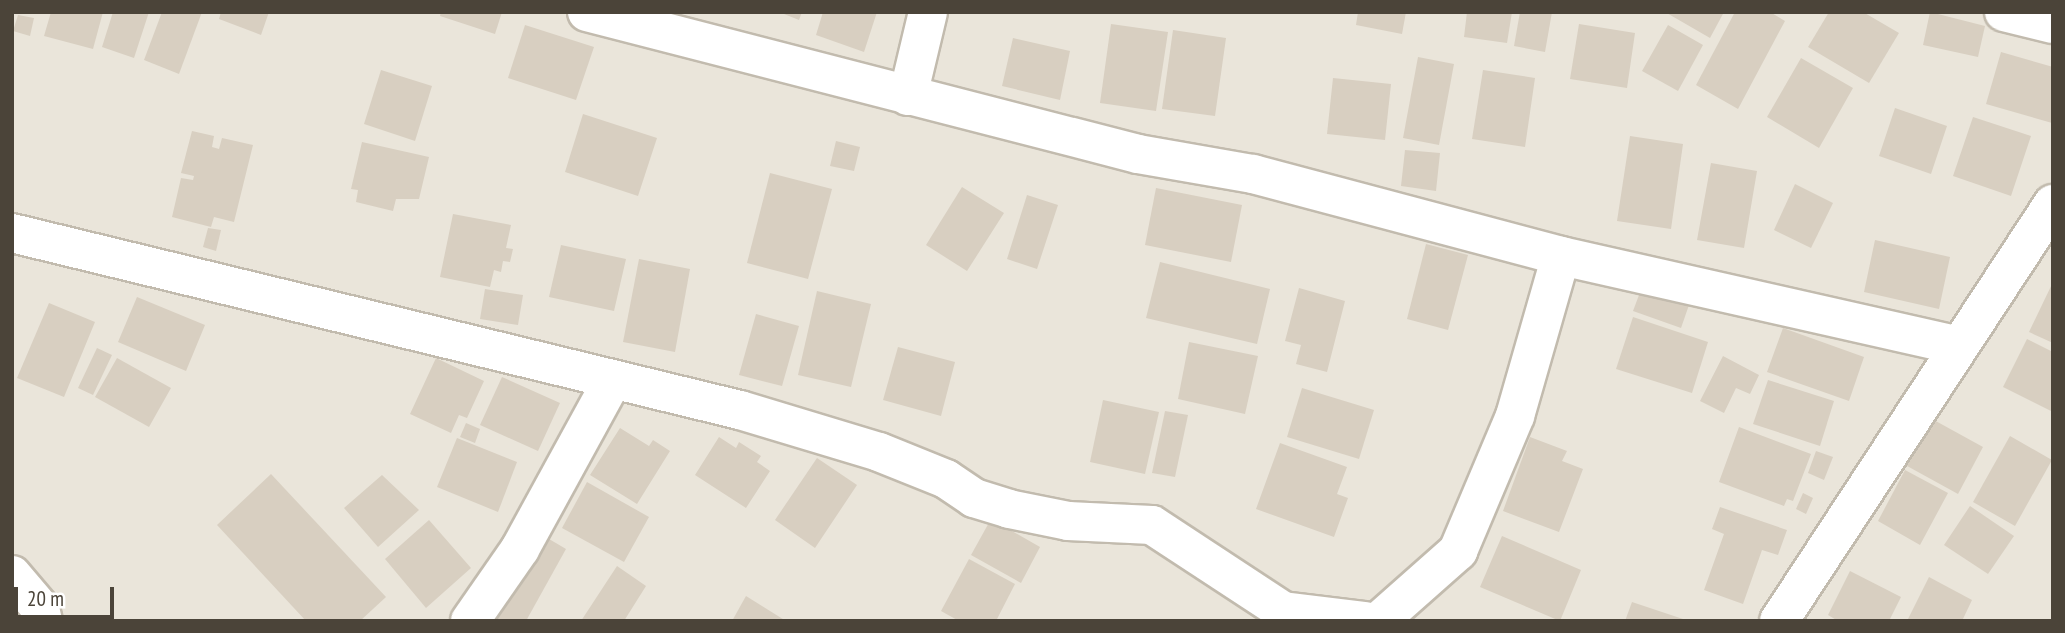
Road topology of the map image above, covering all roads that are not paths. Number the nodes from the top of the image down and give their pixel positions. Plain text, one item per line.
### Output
1 (587, 12) edge
2 (928, 12) edge
3 (2004, 12) edge
4 (2053, 24) edge
5 (908, 96) junction
6 (2053, 204) edge
7 (12, 233) edge
8 (1561, 256) junction
9 (1957, 345) junction
10 (612, 381) junction
11 (12, 575) edge
12 (43, 621) edge
13 (470, 621) edge
14 (1365, 621) edge
15 (1379, 621) edge
16 (1779, 621) edge

1 - 5 street
2 - 5 street
3 - 4 street
5 - 8 street
6 - 9 street
7 - 10 street
8 - 9 street
8 - 15 street
9 - 16 street
10 - 13 street
10 - 14 street
11 - 12 street

